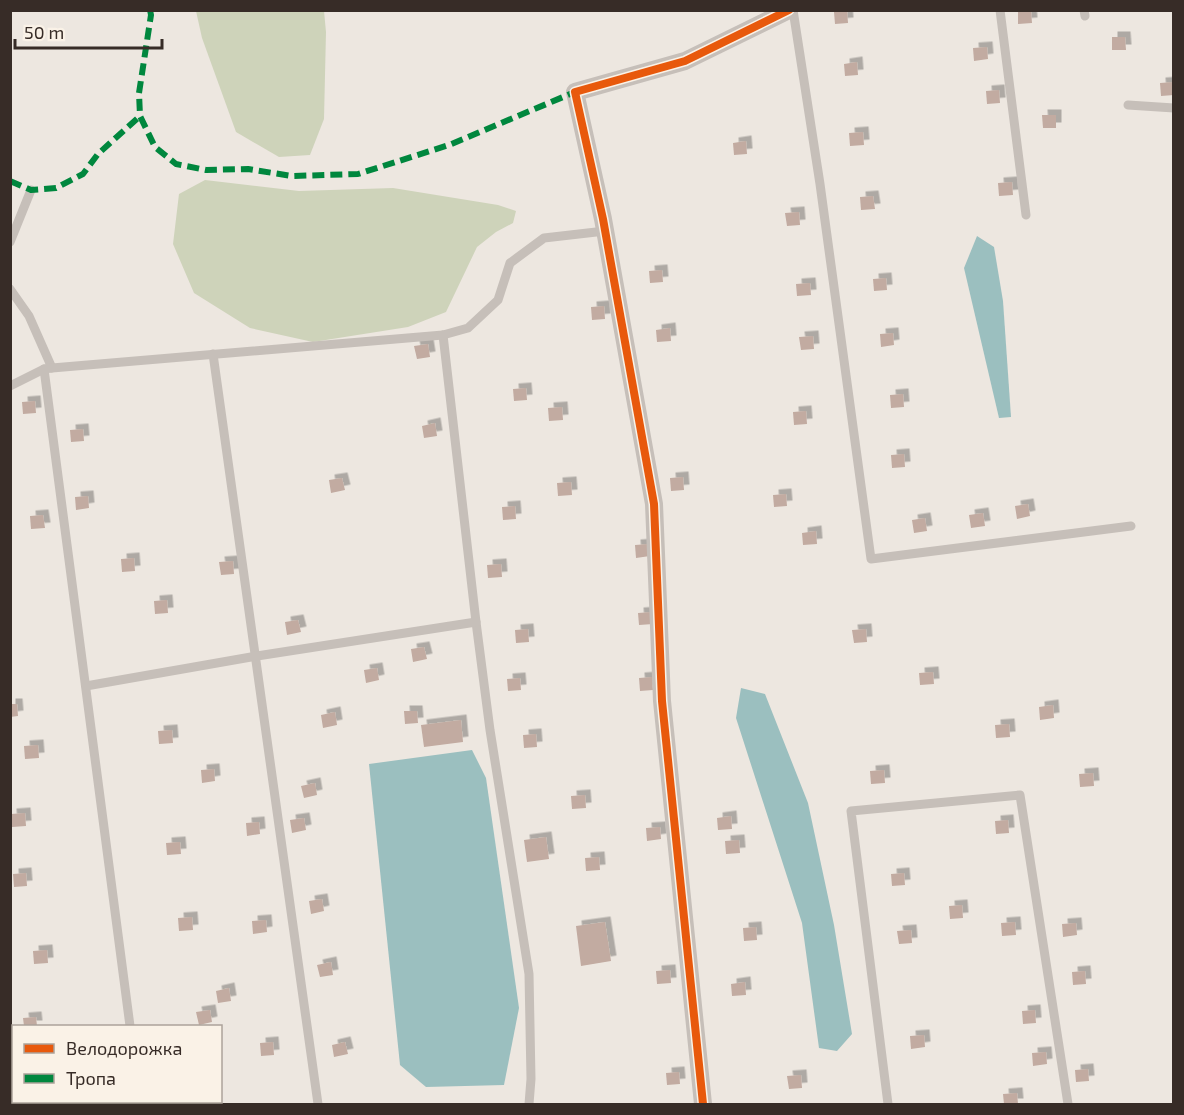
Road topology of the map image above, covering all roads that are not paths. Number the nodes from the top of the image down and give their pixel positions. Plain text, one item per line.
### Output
1 (791, 10) edge
2 (1000, 10) edge
3 (1128, 105) dead end
4 (1173, 108) edge
5 (31, 190) dead end
6 (1026, 215) dead end
7 (605, 231) junction
8 (10, 242) edge
9 (10, 289) edge
10 (443, 335) junction
11 (213, 354) junction
12 (48, 369) junction
13 (10, 386) edge
14 (1131, 526) dead end
15 (476, 622) junction
16 (257, 656) junction
17 (86, 686) junction
18 (130, 1025) edge
19 (10, 1051) edge
20 (12, 1067) edge
21 (140, 1103) edge
22 (151, 1104) edge
23 (318, 1104) edge
24 (529, 1104) edge
25 (704, 1104) edge
26 (888, 1104) edge
27 (1068, 1104) edge

1 - 7 street
1 - 14 lane
2 - 6 lane
3 - 4 lane
5 - 8 lane
7 - 10 lane
7 - 25 street
9 - 12 lane
10 - 11 lane
10 - 15 lane
11 - 12 lane
11 - 16 lane
12 - 13 lane
12 - 17 lane
15 - 16 lane
15 - 24 lane
16 - 17 lane
16 - 23 lane
17 - 18 lane
19 - 20 lane
21 - 22 lane
26 - 27 lane

